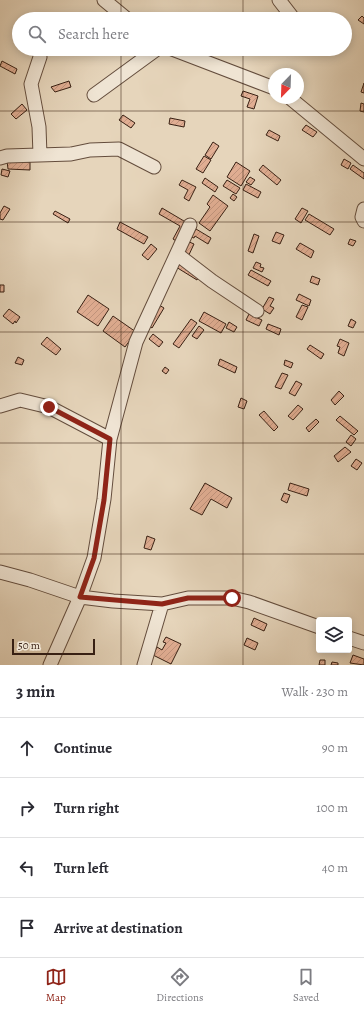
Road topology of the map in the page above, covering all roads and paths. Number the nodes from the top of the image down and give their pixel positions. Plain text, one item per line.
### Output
1 (104, 0) edge
2 (279, 0) edge
3 (119, 12) edge
4 (288, 12) edge
5 (147, 56) edge
6 (190, 56) edge
7 (40, 57) dead end
8 (268, 86) edge
9 (94, 95) dead end
10 (297, 104) edge
11 (40, 155) junction
12 (0, 158) edge
13 (364, 159) edge
14 (154, 167) dead end
15 (364, 209) edge
16 (364, 221) edge
17 (190, 225) dead end
18 (177, 254) junction
19 (257, 311) dead end
20 (0, 406) edge
21 (110, 439) junction
22 (0, 572) edge
23 (80, 597) junction
24 (162, 604) junction
25 (316, 626) edge
26 (352, 639) edge
27 (364, 643) edge
28 (50, 665) edge
29 (144, 665) edge

1 - 3 street
2 - 4 street
5 - 9 street
6 - 8 street
7 - 11 street
10 - 13 street
11 - 12 street
11 - 14 street
15 - 16 street
17 - 18 street
18 - 19 street
18 - 21 street
20 - 21 street
21 - 23 street
22 - 23 street
23 - 24 street
23 - 28 street
24 - 25 street
24 - 29 street
26 - 27 street

